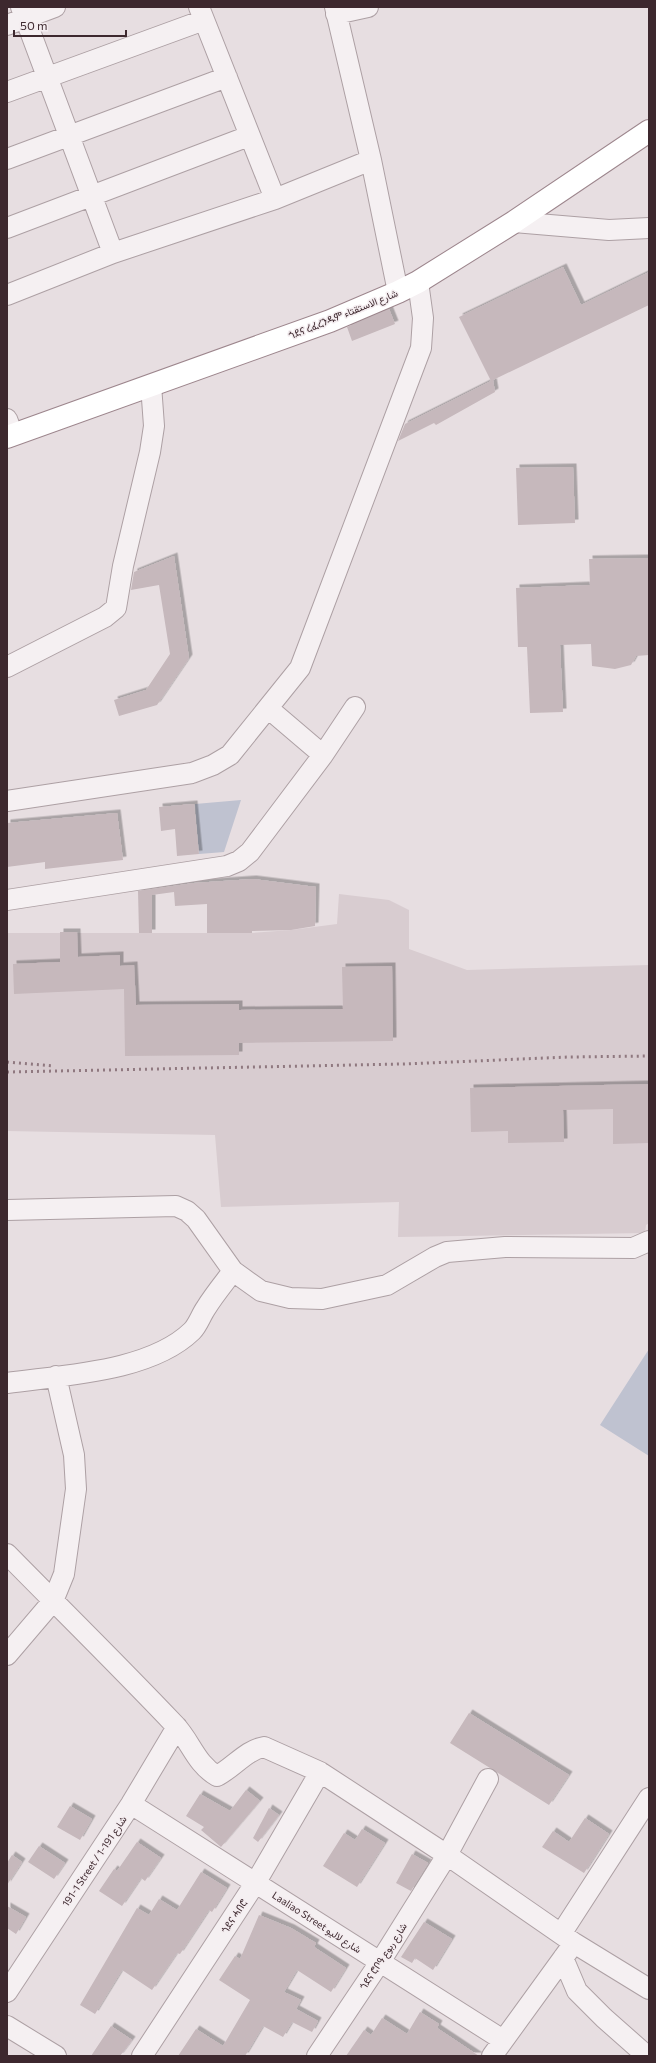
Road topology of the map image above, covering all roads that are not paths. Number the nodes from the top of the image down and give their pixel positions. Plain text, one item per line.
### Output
1 (55, 7) edge
2 (368, 7) edge
3 (335, 10) edge
4 (202, 14) edge
5 (17, 17) edge
6 (47, 77) junction
7 (228, 77) junction
8 (7, 92) edge
9 (649, 131) edge
10 (69, 136) junction
11 (249, 136) junction
12 (7, 159) edge
13 (370, 160) junction
14 (92, 197) junction
15 (276, 199) junction
16 (514, 222) junction
17 (7, 228) edge
18 (649, 228) edge
19 (113, 253) junction
20 (418, 282) junction
21 (398, 292) junction
22 (7, 295) edge
23 (151, 385) junction
24 (9, 430) edge
25 (7, 667) edge
26 (356, 707) dead end
27 (269, 709) junction
28 (323, 755) junction
29 (7, 801) edge
30 (7, 900) edge
31 (7, 1210) edge
32 (649, 1241) edge
33 (233, 1271) junction
34 (56, 1376) junction
35 (7, 1383) edge
36 (7, 1554) edge
37 (53, 1601) junction
38 (9, 1651) edge
39 (177, 1727) junction
40 (320, 1772) junction
41 (488, 1779) dead end
42 (649, 1798) edge
43 (131, 1804) junction
44 (447, 1855) junction
45 (256, 1882) junction
46 (566, 1945) junction
47 (380, 1962) junction
48 (649, 1989) edge
49 (7, 1992) edge
50 (7, 2026) edge
51 (497, 2048) edge
52 (56, 2056) edge
53 (142, 2056) edge
54 (317, 2056) edge
55 (647, 2056) edge

1 - 5 street
2 - 3 street
3 - 13 street
4 - 6 street
4 - 7 street
5 - 6 street
6 - 8 street
6 - 10 street
7 - 10 street
7 - 11 street
9 - 16 highway, ጎደና ረፈረንዱም شارع الاستقتاء
10 - 12 street
10 - 14 street
11 - 14 street
11 - 15 street
13 - 15 street
13 - 21 street
14 - 17 street
14 - 19 street
15 - 19 street
16 - 18 street
16 - 20 highway, ጎደና ረፈረንዱም شارع الاستقتاء
19 - 22 street
20 - 21 highway, ጎደና ረፈረንዱም شارع الاستقتاء
20 - 27 street
21 - 23 highway, ጎደና ረፈረንዱም شارع الاستقتاء
23 - 24 highway, ጎደና ረፈረንዱም شارع الاستقتاء
23 - 25 street
26 - 28 street
27 - 28 street
27 - 29 street
28 - 30 street
31 - 33 street
32 - 33 street
33 - 34 street
34 - 35 street
34 - 37 street
36 - 37 street
37 - 38 street
37 - 39 street
39 - 40 street
39 - 43 street, 191-1 Street / شارع 191-1
40 - 44 street
40 - 45 street, ጎደና ሓበሮ
41 - 44 street, ጎደና ሮቦዓ شارع ربوع
42 - 46 street
43 - 45 street, Laaliao Street شارع لاليو
43 - 49 street, 191-1 Street / شارع 191-1
44 - 46 street
44 - 47 street, ጎደና ሮቦዓ شارع ربوع
45 - 47 street, Laaliao Street شارع لاليو
45 - 53 street, ጎደና ሓበሮ
46 - 48 street
46 - 51 street
46 - 55 street
47 - 51 street, Laaliao Street شارع لاليو
47 - 54 street, ጎደና ሮቦዓ شارع ربوع
50 - 52 street

